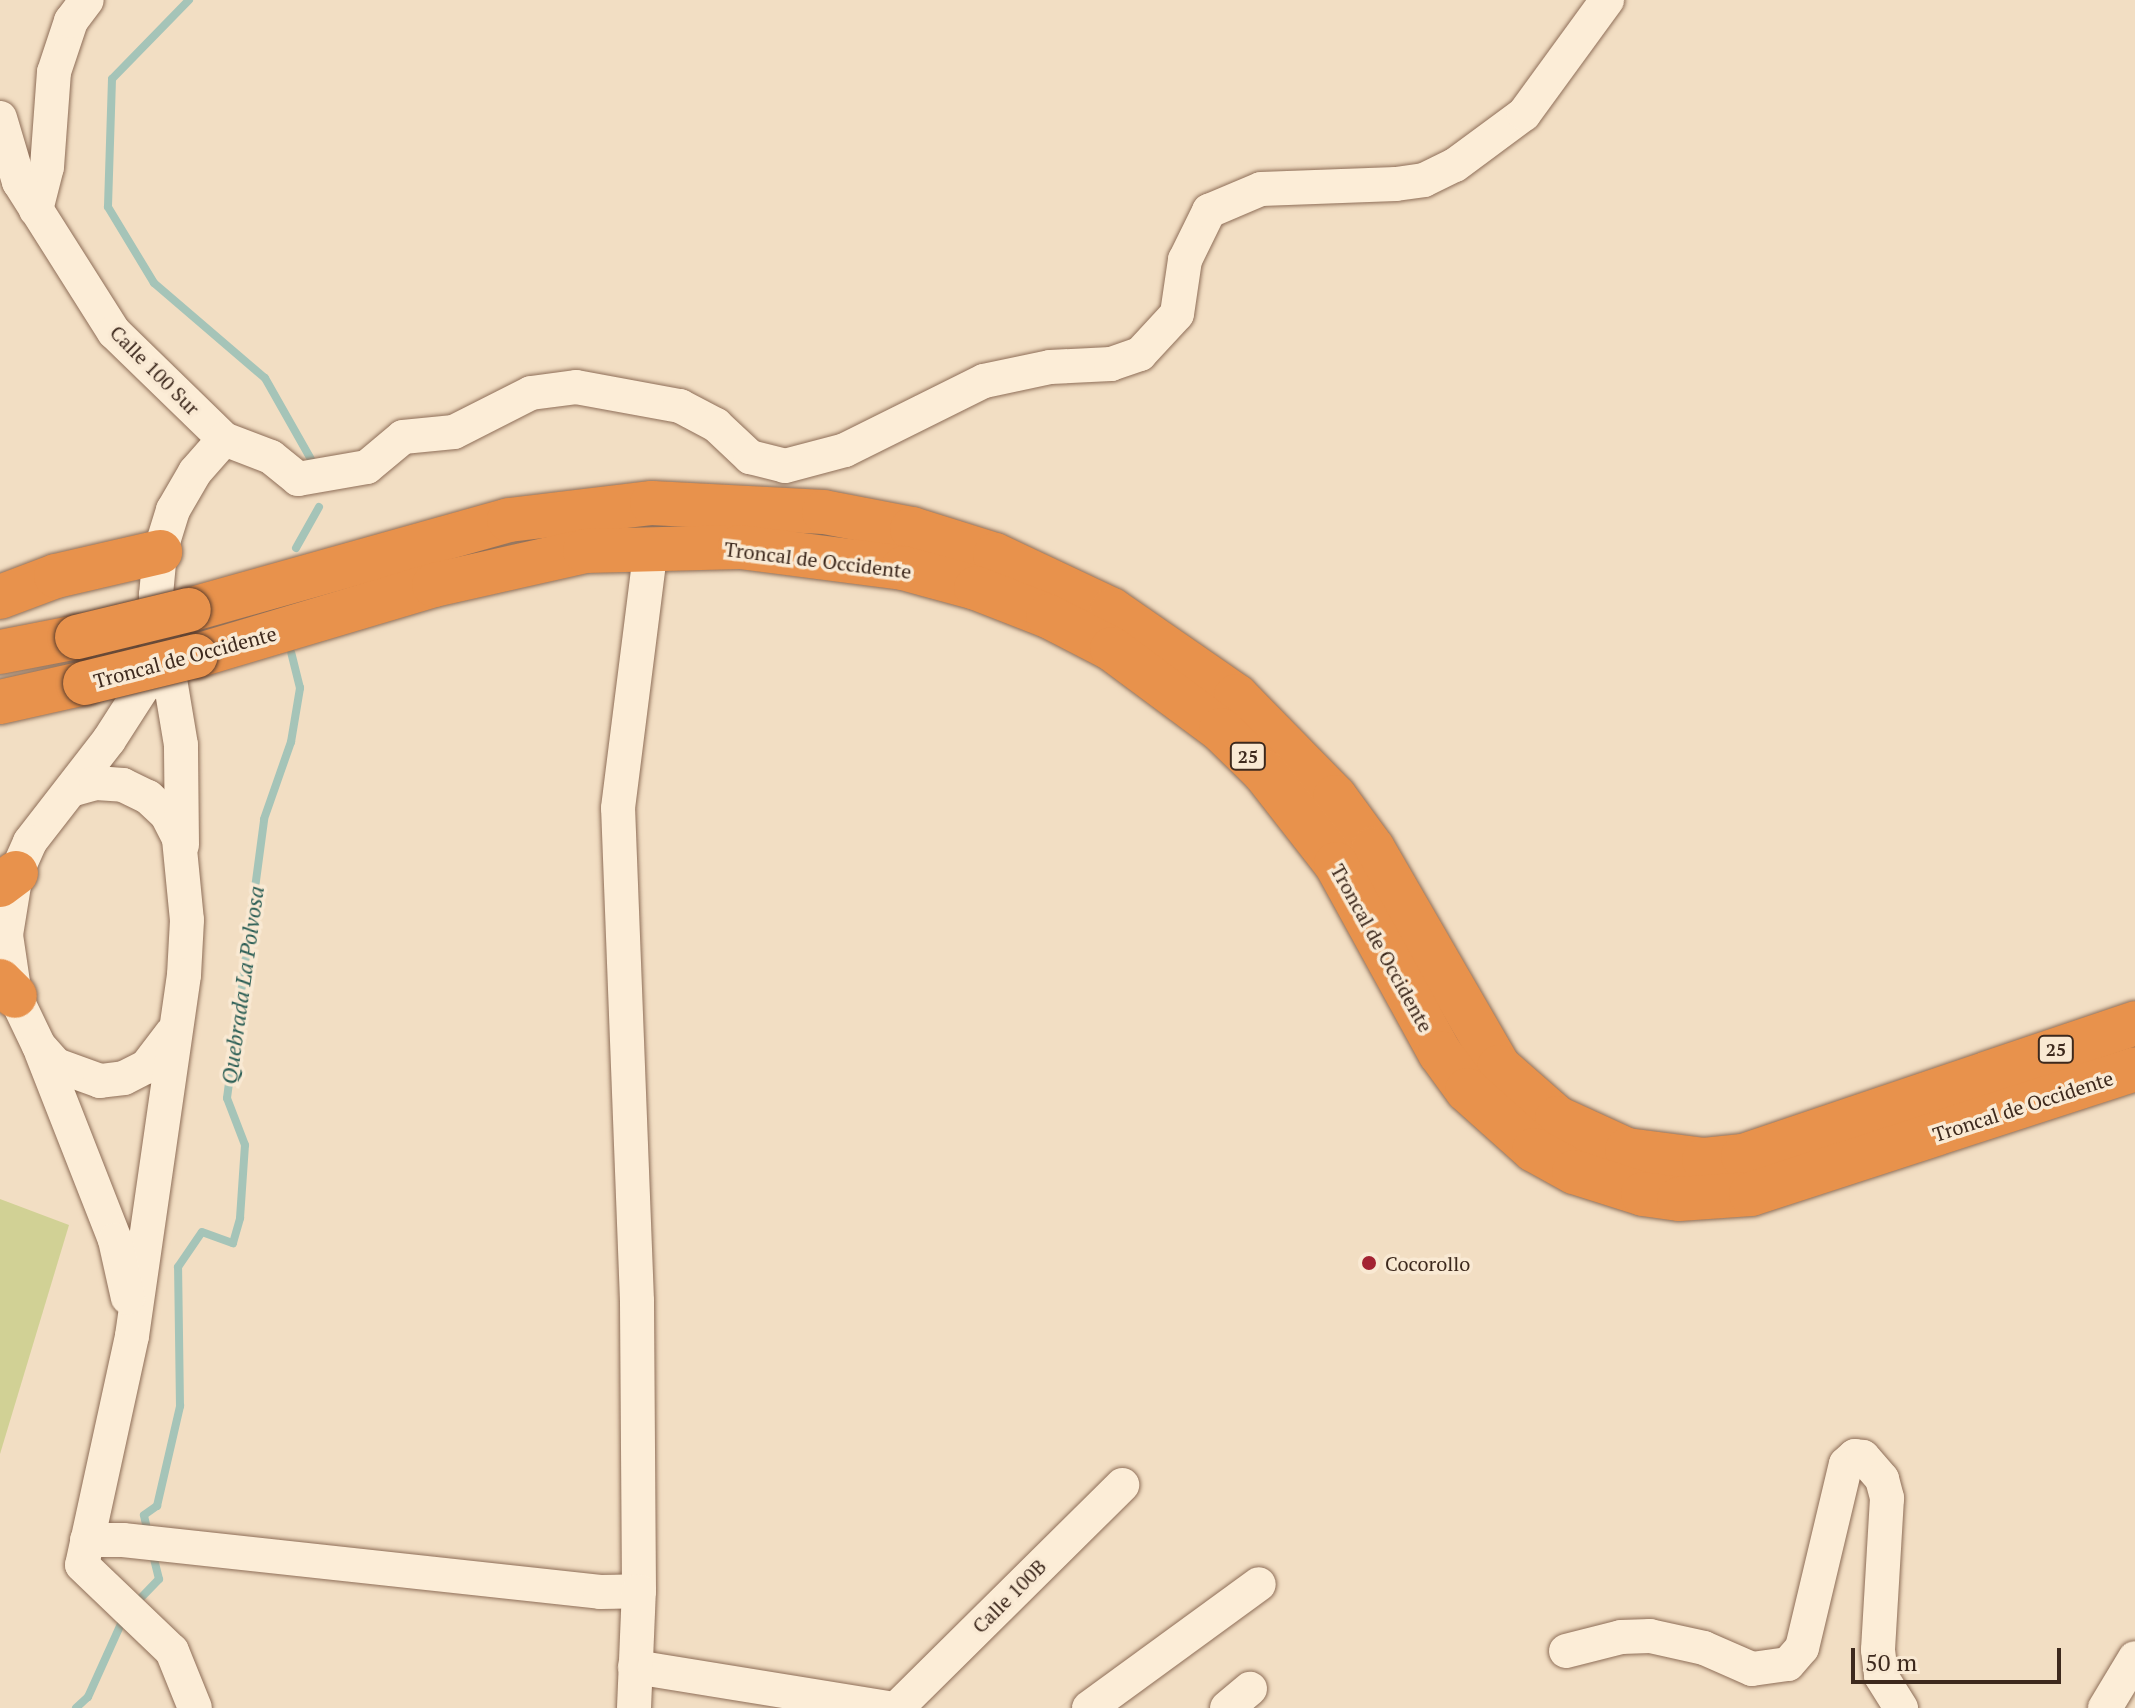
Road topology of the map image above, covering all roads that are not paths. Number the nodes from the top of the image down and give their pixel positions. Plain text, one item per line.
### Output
1 (87, 0) edge
2 (1607, 0) edge
3 (0, 118) edge
4 (18, 190) edge
5 (224, 439) junction
6 (651, 547) junction
7 (160, 552) junction
8 (0, 597) edge
9 (182, 635) junction
10 (0, 652) edge
11 (0, 702) edge
12 (71, 790) junction
13 (182, 866) junction
14 (8, 879) edge
15 (7, 989) edge
16 (2135, 1023) edge
17 (174, 1029) junction
18 (39, 1046) junction
19 (2135, 1069) edge
20 (132, 1336) junction
21 (1122, 1485) dead end
22 (87, 1540) junction
23 (1259, 1584) dead end
24 (639, 1591) junction
25 (1566, 1651) dead end
26 (2135, 1658) edge
27 (635, 1667) junction
28 (195, 1708) edge
29 (634, 1708) edge
30 (887, 1708) edge
31 (897, 1708) edge
32 (1089, 1708) edge
33 (1901, 1708) edge
34 (2105, 1708) edge

1 - 4 street
2 - 5 street, Calle 100 Sur
3 - 4 street, Calle 100 Sur
4 - 5 street, Calle 100 Sur
5 - 7 street
6 - 9 highway, Troncal de Occidente / 25
6 - 19 highway, Troncal de Occidente / 25
6 - 24 street
7 - 8 highway
7 - 9 street
9 - 10 highway, Troncal de Occidente / 25, bridge
9 - 11 highway, Troncal de Occidente / 25, bridge
9 - 12 street
9 - 13 street
9 - 16 highway, Troncal de Occidente / 25
12 - 13 street
12 - 14 street
13 - 17 street
14 - 15 street
15 - 18 street
17 - 18 street
17 - 20 street
18 - 20 street
20 - 22 street
21 - 31 street, Calle 100B
22 - 24 street
22 - 28 street
23 - 32 street
24 - 27 street
25 - 33 street
26 - 34 street
27 - 29 street
27 - 30 street

